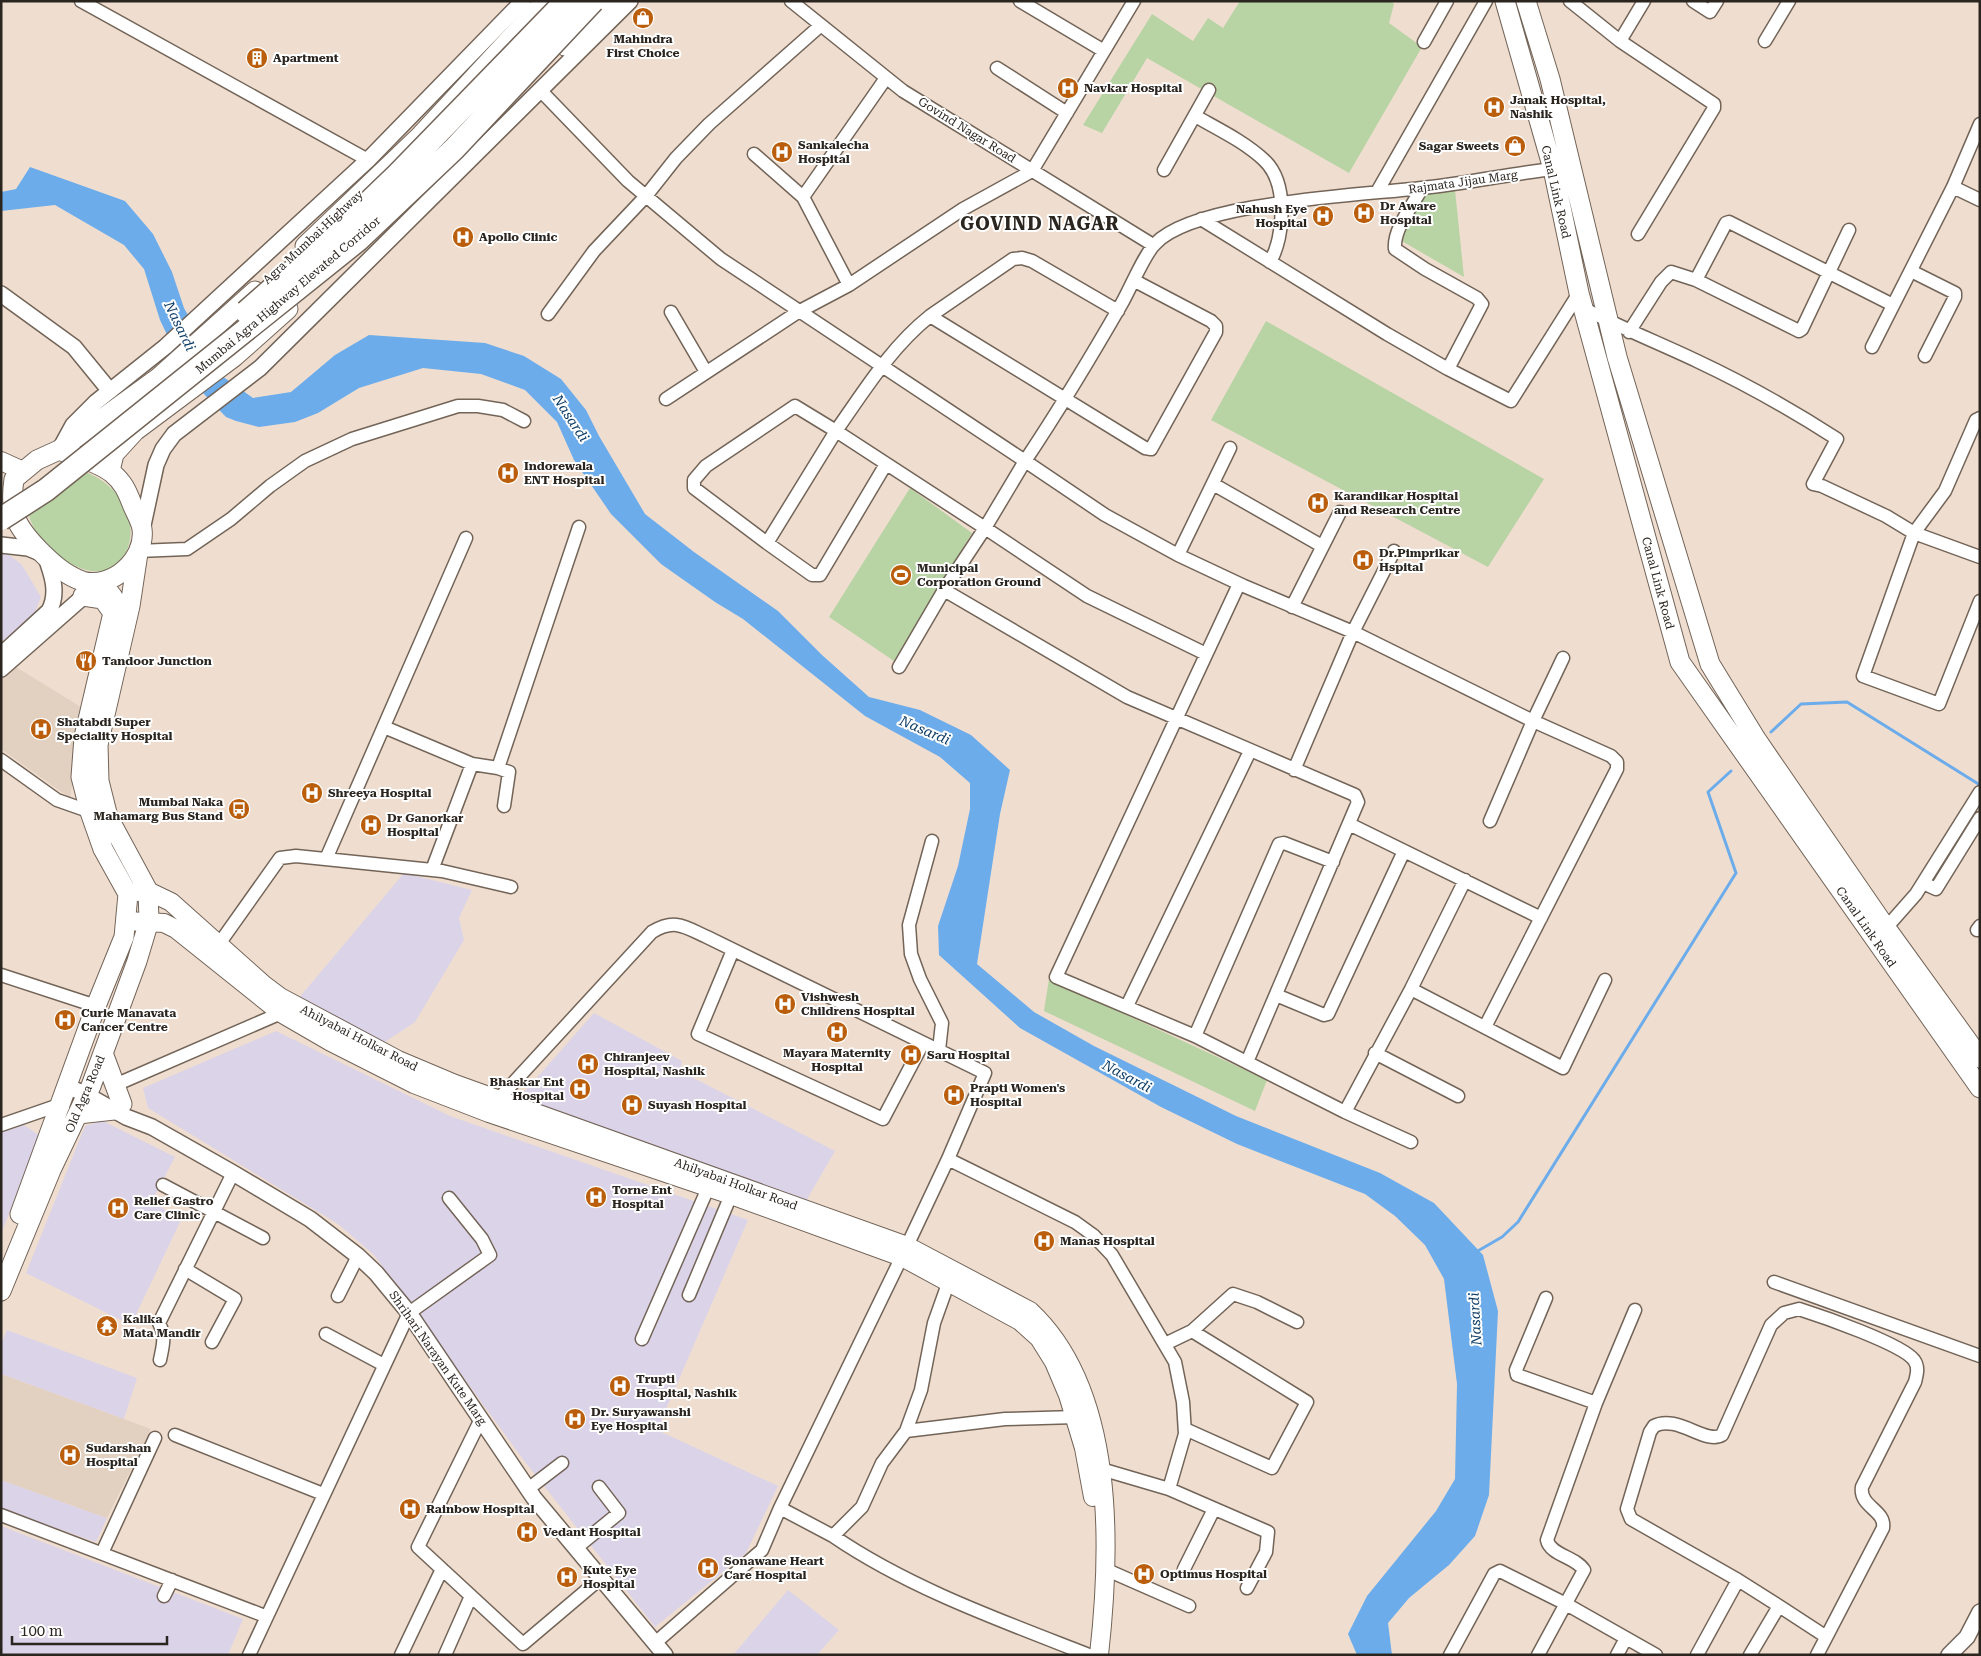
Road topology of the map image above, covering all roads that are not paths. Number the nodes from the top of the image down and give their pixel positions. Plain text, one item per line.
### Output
1 (82, 1) edge
2 (523, 1) edge
3 (544, 1) edge
4 (568, 1) edge
5 (611, 1) edge
6 (630, 1) edge
7 (1020, 1) edge
8 (1134, 1) edge
9 (1447, 1) edge
10 (1486, 1) edge
11 (1505, 1) edge
12 (1526, 1) edge
13 (1570, 1) edge
14 (1644, 1) edge
15 (1693, 1) edge
16 (1717, 1) edge
17 (1789, 1) edge
18 (794, 2) edge
19 (591, 12) edge
20 (820, 26) junction
21 (1620, 41) junction
22 (1765, 41) dead end
23 (1424, 42) dead end
24 (1104, 51) junction
25 (997, 68) dead end
26 (886, 78) junction
27 (1209, 90) dead end
28 (541, 91) junction
29 (1067, 113) junction
30 (1195, 116) junction
31 (1980, 124) edge
32 (754, 154) dead end
33 (368, 160) junction
34 (1572, 168) junction
35 (1552, 169) junction
36 (1164, 170) dead end
37 (1032, 171) junction
38 (1954, 187) junction
39 (1422, 188) junction
40 (1378, 192) junction
41 (646, 196) junction
42 (803, 197) junction
43 (1980, 200) edge
44 (1281, 203) junction
45 (1201, 219) junction
46 (1849, 230) dead end
47 (1638, 234) dead end
48 (1154, 244) junction
49 (1270, 262) junction
50 (1911, 271) junction
51 (1828, 273) junction
52 (1696, 280) junction
53 (1135, 281) junction
54 (849, 285) junction
55 (1, 294) edge
56 (1581, 301) junction
57 (1893, 305) junction
58 (1118, 311) junction
59 (671, 312) dead end
60 (798, 312) junction
61 (548, 314) dead end
62 (930, 316) junction
63 (1608, 321) junction
64 (1629, 332) junction
65 (1872, 347) dead end
66 (1925, 356) dead end
67 (881, 367) junction
68 (1448, 368) junction
69 (706, 372) junction
70 (110, 391) junction
71 (1066, 398) junction
72 (666, 399) dead end
73 (1980, 418) edge
74 (524, 421) dead end
75 (836, 432) junction
76 (1230, 448) dead end
77 (59, 450) junction
78 (1, 461) edge
79 (1025, 462) junction
80 (886, 464) junction
81 (110, 472) junction
82 (1212, 484) junction
83 (9, 487) edge
84 (1340, 512) dead end
85 (10, 525) edge
86 (579, 527) dead end
87 (986, 528) junction
88 (142, 530) junction
89 (1914, 533) junction
90 (466, 538) dead end
91 (1, 541) edge
92 (767, 543) junction
93 (1, 545) edge
94 (1322, 546) junction
95 (138, 551) junction
96 (1394, 551) dead end
97 (1178, 555) junction
98 (44, 556) junction
99 (1980, 557) edge
100 (101, 582) junction
101 (1239, 584) junction
102 (944, 590) junction
103 (83, 596) junction
104 (1980, 601) edge
105 (1292, 607) junction
106 (113, 613) junction
107 (51, 616) junction
108 (1352, 632) junction
109 (1206, 654) junction
110 (1, 655) edge
111 (1563, 658) dead end
112 (899, 666) dead end
113 (1, 669) edge
114 (1723, 684) junction
115 (1702, 693) junction
116 (1177, 717) junction
117 (1533, 721) junction
118 (384, 727) junction
119 (1250, 751) junction
120 (1, 760) edge
121 (472, 764) junction
122 (498, 768) junction
123 (1294, 770) junction
124 (1978, 799) edge
125 (504, 806) dead end
126 (90, 812) junction
127 (108, 817) junction
128 (1980, 818) edge
129 (1490, 822) dead end
130 (1349, 824) junction
131 (932, 841) dead end
132 (1404, 851) junction
133 (326, 859) junction
134 (1333, 862) junction
135 (432, 870) junction
136 (1465, 880) junction
137 (1923, 883) junction
138 (511, 887) dead end
139 (148, 891) junction
140 (128, 894) junction
141 (1541, 918) junction
142 (149, 921) junction
143 (1886, 928) junction
144 (125, 929) junction
145 (214, 950) junction
146 (733, 950) junction
147 (1, 975) edge
148 (1605, 980) dead end
149 (1411, 989) junction
150 (1276, 995) junction
151 (96, 1006) junction
152 (1127, 1006) junction
153 (281, 1013) junction
154 (1485, 1027) junction
155 (1195, 1036) junction
156 (923, 1043) junction
157 (939, 1050) junction
158 (103, 1052) junction
159 (1375, 1053) junction
160 (1980, 1058) edge
161 (1247, 1062) junction
162 (68, 1081) junction
163 (115, 1086) junction
164 (1980, 1088) edge
165 (89, 1090) junction
166 (1458, 1096) dead end
167 (59, 1105) junction
168 (493, 1106) junction
169 (118, 1107) junction
170 (1345, 1112) junction
171 (78, 1114) junction
172 (1, 1125) edge
173 (1411, 1142) dead end
174 (948, 1159) junction
175 (232, 1173) junction
176 (163, 1185) dead end
177 (708, 1188) junction
178 (731, 1195) junction
179 (449, 1198) dead end
180 (214, 1211) junction
181 (263, 1238) dead end
182 (904, 1252) junction
183 (358, 1256) junction
184 (1, 1261) edge
185 (185, 1269) junction
186 (948, 1281) junction
187 (1774, 1282) dead end
188 (1, 1291) edge
189 (689, 1295) dead end
190 (338, 1296) dead end
191 (1546, 1298) dead end
192 (1635, 1310) dead end
193 (409, 1313) junction
194 (1298, 1322) dead end
195 (1192, 1331) junction
196 (326, 1334) dead end
197 (642, 1339) dead end
198 (212, 1342) dead end
199 (1165, 1344) junction
200 (1980, 1356) edge
201 (160, 1360) dead end
202 (384, 1365) junction
203 (1596, 1403) junction
204 (1076, 1417) junction
205 (481, 1419) junction
206 (1185, 1429) junction
207 (906, 1431) junction
208 (175, 1435) dead end
209 (155, 1438) dead end
210 (562, 1462) dead end
211 (1101, 1469) junction
212 (599, 1487) dead end
213 (528, 1488) junction
214 (1169, 1489) junction
215 (323, 1494) junction
216 (780, 1508) junction
217 (1214, 1508) junction
218 (1, 1515) edge
219 (833, 1536) junction
220 (576, 1548) junction
221 (102, 1554) junction
222 (442, 1569) junction
223 (1184, 1569) dead end
224 (1107, 1570) junction
225 (156, 1574) junction
226 (143, 1577) dead end
227 (601, 1578) junction
228 (172, 1580) junction
229 (1738, 1580) junction
230 (1247, 1588) dead end
231 (164, 1596) dead end
232 (471, 1596) junction
233 (1566, 1604) junction
234 (1190, 1606) dead end
235 (1779, 1606) junction
236 (1980, 1612) edge
237 (265, 1616) junction
238 (1825, 1636) junction
239 (1626, 1638) junction
240 (655, 1643) junction
241 (249, 1655) edge
242 (401, 1655) edge
243 (445, 1655) edge
244 (665, 1655) edge
245 (1088, 1655) edge
246 (1099, 1655) edge
247 (1450, 1655) edge
248 (1538, 1655) edge
249 (1617, 1655) edge
250 (1656, 1655) edge
251 (1697, 1655) edge
252 (1750, 1655) edge
253 (1817, 1655) edge
254 (1949, 1655) edge

1 - 33 street
2 - 33 street
3 - 77 main road, Agra Mumbai Highway
4 - 19 main road
4 - 83 highway, Mumbai Agra Highway Elevated Corridor, bridge
5 - 19 main road
6 - 28 street
7 - 24 street
8 - 24 street
9 - 23 street
10 - 40 street
11 - 35 main road, Canal Link Road
12 - 34 main road, Canal Link Road
13 - 21 street
14 - 21 street
15 - 16 street
17 - 22 street
18 - 20 street, Govind Nagar Road
19 - 81 main road
19 - 85 highway, Mumbai Agra Highway Elevated Corridor, bridge
20 - 26 street, Govind Nagar Road
20 - 41 street
21 - 47 street
24 - 29 street
25 - 29 street
26 - 37 street, Govind Nagar Road
26 - 42 street
27 - 30 street
28 - 41 street
28 - 88 street
29 - 37 street
30 - 36 street
30 - 44 street
31 - 38 street
32 - 42 street
33 - 70 street
34 - 35 street, Rajmata Jijau Marg
34 - 63 main road, Canal Link Road
35 - 39 street, Rajmata Jijau Marg
35 - 56 main road, Canal Link Road
37 - 48 street, Govind Nagar Road
37 - 54 street
38 - 43 street
38 - 50 street
39 - 40 street, Rajmata Jijau Marg
39 - 68 street
40 - 44 street, Rajmata Jijau Marg
41 - 60 street
41 - 61 street
42 - 54 street
44 - 45 street, Rajmata Jijau Marg
44 - 49 street
45 - 48 street, Rajmata Jijau Marg
45 - 49 street
46 - 51 street
48 - 53 street
49 - 68 street
50 - 57 street
50 - 66 street
51 - 52 street
51 - 52 street
51 - 57 street
52 - 64 street
53 - 58 street
53 - 71 street
54 - 60 street
55 - 70 street
56 - 63 street
56 - 68 street
56 - 115 main road, Canal Link Road
57 - 65 street
58 - 62 street
58 - 71 street
59 - 69 street
60 - 67 street
60 - 69 street
62 - 67 street
62 - 71 street
63 - 64 street
63 - 114 main road, Canal Link Road
64 - 89 street
67 - 75 street
67 - 79 street
69 - 72 street
70 - 77 street
71 - 79 street
73 - 89 street
74 - 95 street
75 - 80 street
75 - 92 street
75 - 92 street
76 - 82 street
77 - 81 main road
77 - 83 main road, Agra Mumbai Highway
78 - 83 main road
79 - 87 street
79 - 97 street
80 - 87 street
80 - 92 street
81 - 88 main road
82 - 94 street
82 - 97 street
83 - 85 main road
84 - 94 street
85 - 91 street
85 - 98 main road
86 - 122 street
87 - 102 street
87 - 109 street
88 - 95 main road
89 - 99 street
89 - 104 street
90 - 118 street
93 - 98 street
94 - 105 street
95 - 100 main road
95 - 127 main road
96 - 108 street
97 - 101 street
98 - 100 main road
98 - 107 street
100 - 103 street
100 - 106 main road
101 - 105 street
101 - 109 street
102 - 112 street
102 - 116 street
103 - 106 main road
103 - 107 street
105 - 108 street
106 - 126 main road
107 - 110 street
107 - 113 street
108 - 117 street
108 - 123 street
109 - 116 street
111 - 117 street
114 - 115 main road
114 - 143 main road, Canal Link Road
115 - 164 main road, Canal Link Road
116 - 119 street
116 - 152 street
117 - 129 street
117 - 141 street
118 - 121 street
118 - 133 street
119 - 123 street
119 - 152 street
120 - 126 street
121 - 122 street
121 - 135 street
122 - 125 street
123 - 130 street
124 - 137 street
126 - 127 street
126 - 140 main road
127 - 139 main road
128 - 137 street
130 - 132 street
130 - 134 street
131 - 157 street
132 - 136 street
132 - 150 street
133 - 135 street
133 - 145 street
134 - 150 street
134 - 155 street
135 - 138 street
136 - 141 street
136 - 149 street
137 - 143 street
139 - 140 main road
139 - 142 main road, Old Agra Road
139 - 145 main road, Ahilyabai Holkar Road
140 - 144 main road, Old Agra Road
141 - 154 street
142 - 144 main road, Ahilyabai Holkar Road
142 - 145 main road, Ahilyabai Holkar Road
142 - 158 main road, Old Agra Road
143 - 160 main road, Canal Link Road
144 - 151 main road, Old Agra Road
145 - 153 main road, Ahilyabai Holkar Road
145 - 168 main road, Ahilyabai Holkar Road
146 - 156 street
146 - 156 street
146 - 168 street
147 - 151 street
148 - 154 street
149 - 154 street
149 - 159 street
150 - 161 street
151 - 162 main road, Old Agra Road
152 - 155 street
153 - 163 street
153 - 168 main road, Ahilyabai Holkar Road
155 - 161 street
156 - 157 street
157 - 174 street
158 - 163 main road
158 - 165 main road, Old Agra Road
159 - 166 street
159 - 170 street
161 - 170 street
162 - 165 street, Shrihari Narayan Kute Marg
162 - 167 main road, Old Agra Road
163 - 169 main road
165 - 169 street, Shrihari Narayan Kute Marg
165 - 171 main road, Old Agra Road
167 - 171 street
167 - 172 street
167 - 184 main road, Old Agra Road
168 - 177 main road, Ahilyabai Holkar Road
168 - 182 main road, Ahilyabai Holkar Road
169 - 171 main road
169 - 175 street, Shrihari Narayan Kute Marg
170 - 173 street
171 - 188 main road, Old Agra Road
174 - 182 street
174 - 199 street
175 - 180 street
175 - 183 street, Shrihari Narayan Kute Marg
176 - 180 street
177 - 178 main road, Ahilyabai Holkar Road
177 - 197 street
178 - 182 main road, Ahilyabai Holkar Road
178 - 189 street
179 - 193 street
180 - 181 street
180 - 185 street
182 - 186 main road, Ahilyabai Holkar Road
182 - 211 main road, Ahilyabai Holkar Road
182 - 216 street
183 - 190 street
183 - 193 street, Shrihari Narayan Kute Marg
185 - 198 street
185 - 201 street
186 - 204 main road, Ahilyabai Holkar Road
186 - 207 street
187 - 200 street
191 - 203 street
192 - 203 street
193 - 202 street
193 - 205 street, Shrihari Narayan Kute Marg
194 - 195 street
195 - 199 street
195 - 206 street
196 - 202 street
199 - 206 street
202 - 215 street
203 - 233 street
204 - 207 street
204 - 245 main road, Ahilyabai Holkar Road
205 - 213 street, Shrihari Narayan Kute Marg
205 - 222 street
206 - 214 street
207 - 219 street
208 - 215 street
209 - 221 street
210 - 213 street
211 - 214 street
211 - 224 main road, Ahilyabai Holkar Road
212 - 220 street
213 - 220 street, Shrihari Narayan Kute Marg
214 - 217 street
215 - 237 street
216 - 219 street
216 - 240 street
217 - 223 street
217 - 230 street
218 - 221 street
219 - 245 street
220 - 227 street, Shrihari Narayan Kute Marg
221 - 225 street
222 - 232 street
222 - 242 street
224 - 234 street
224 - 246 main road, Ahilyabai Holkar Road
225 - 226 street
225 - 228 street
227 - 232 street
227 - 240 street, Shrihari Narayan Kute Marg
228 - 231 street
228 - 237 street
229 - 235 street
229 - 238 street
229 - 251 street
232 - 243 street
233 - 239 street
233 - 247 street
233 - 248 street
235 - 238 street
235 - 252 street
236 - 254 street
237 - 241 street
238 - 253 street
239 - 249 street
239 - 250 street
240 - 244 street, Shrihari Narayan Kute Marg

